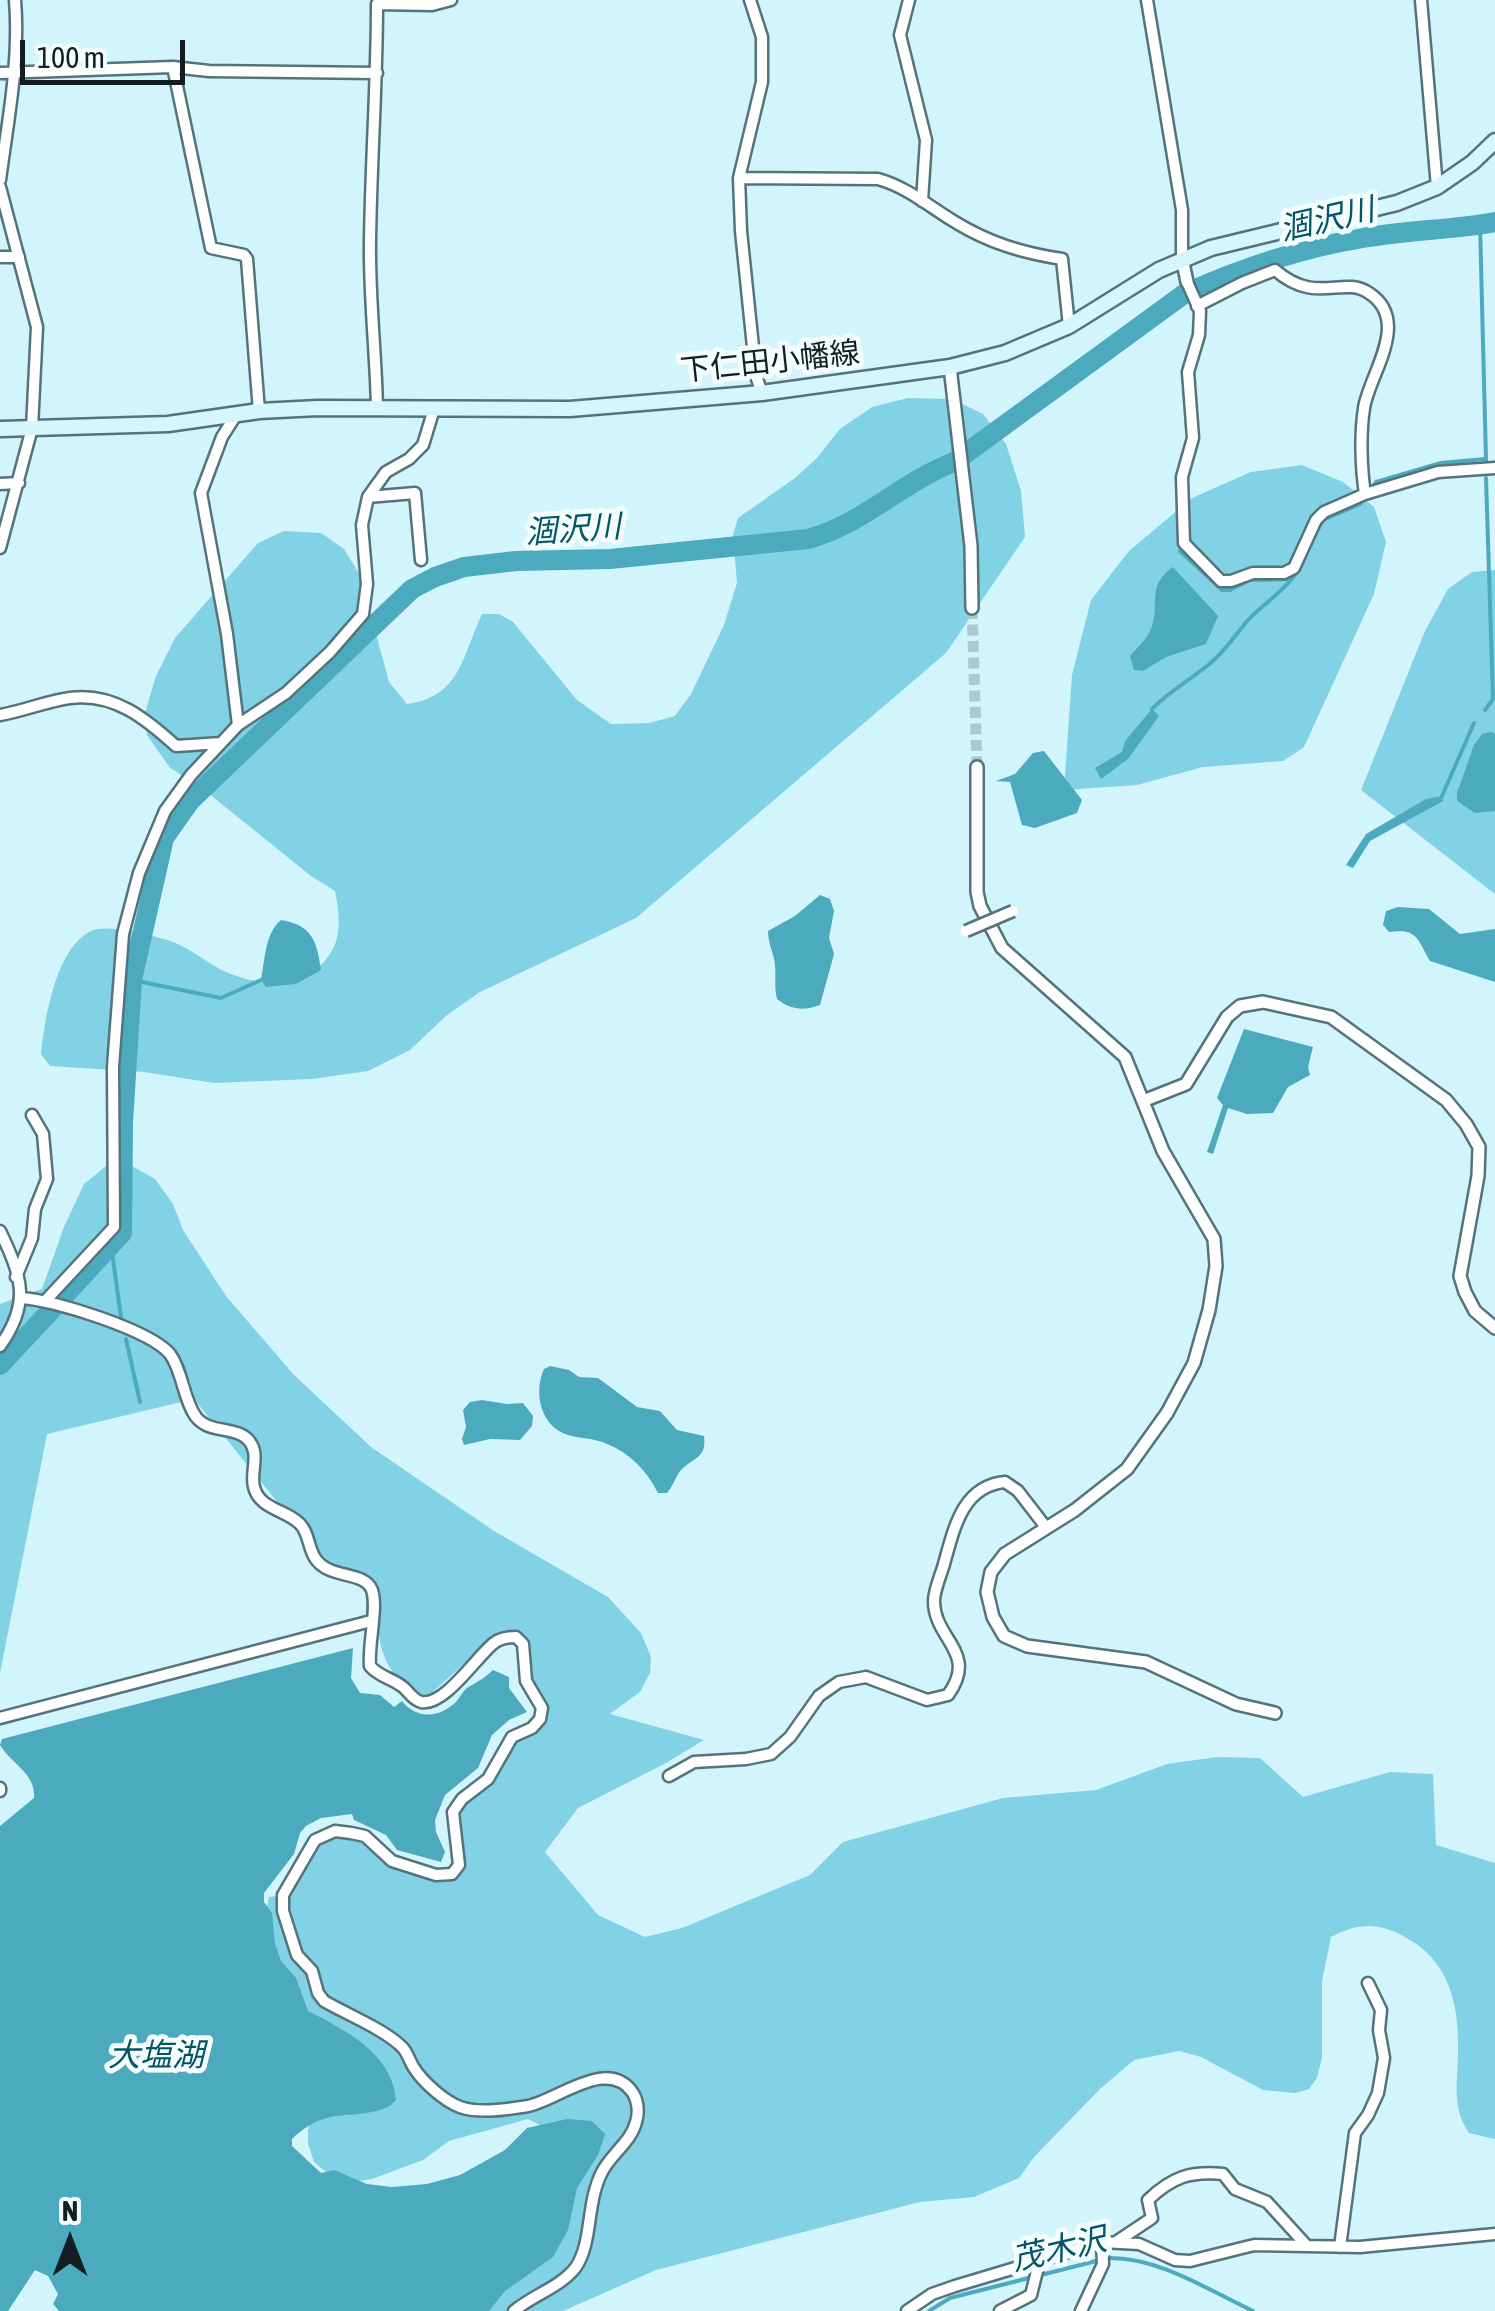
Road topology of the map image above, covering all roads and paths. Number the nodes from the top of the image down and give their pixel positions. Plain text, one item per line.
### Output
1 (15, 0) edge
2 (451, 0) edge
3 (750, 0) edge
4 (910, 0) edge
5 (1147, 0) edge
6 (1421, 0) edge
7 (173, 67) junction
8 (0, 73) edge
9 (377, 73) junction
10 (15, 74) junction
11 (1495, 141) edge
12 (739, 178) junction
13 (0, 186) edge
14 (1437, 187) junction
15 (922, 201) junction
16 (18, 257) junction
17 (0, 258) edge
18 (1182, 258) junction
19 (1187, 282) joint
20 (1196, 302) junction
21 (1069, 326) junction
22 (950, 368) junction
23 (762, 393) junction
24 (376, 409) junction
25 (434, 409) junction
26 (259, 411) junction
27 (236, 415) junction
28 (32, 428) junction
29 (0, 429) edge
30 (1495, 468) edge
31 (18, 483) junction
32 (0, 484) edge
33 (1365, 494) junction
34 (368, 497) junction
35 (0, 548) edge
36 (421, 560) dead end
37 (972, 608) tunnel mouth
38 (0, 715) edge
39 (238, 724) junction
40 (221, 742) junction
41 (977, 767) tunnel mouth
42 (1013, 911) dead end
43 (966, 931) dead end
44 (1143, 1102) junction
45 (32, 1115) dead end
46 (0, 1231) edge
47 (16, 1277) junction
48 (22, 1298) junction
49 (47, 1299) junction
50 (1495, 1328) edge
51 (0, 1346) edge
52 (1044, 1526) junction
53 (371, 1622) junction
54 (1275, 1714) dead end
55 (0, 1718) edge
56 (669, 1776) dead end
57 (1368, 1984) dead end
58 (1495, 2234) edge
59 (1108, 2242) junction
60 (1307, 2246) junction
61 (1340, 2247) junction
62 (1039, 2263) junction
63 (514, 2311) edge
64 (907, 2311) edge
65 (1000, 2311) edge
66 (1081, 2311) edge

1 - 10 street
2 - 9 street
3 - 12 street
4 - 15 street
5 - 18 street
6 - 14 street
7 - 9 street
7 - 10 street
7 - 26 street
8 - 10 street
9 - 24 street
10 - 13 street
11 - 14 main road, 下仁田小幡線
12 - 15 street
12 - 23 street
13 - 16 street
14 - 18 main road, 下仁田小幡線
15 - 21 street
16 - 17 street
16 - 28 street
18 - 19 street
18 - 21 main road, 下仁田小幡線
19 - 20 street
20 - 33 street
20 - 33 street
21 - 22 main road, 下仁田小幡線
22 - 23 main road, 下仁田小幡線
22 - 37 street
23 - 25 main road, 下仁田小幡線
24 - 25 main road, 下仁田小幡線
24 - 26 main road, 下仁田小幡線
25 - 34 street
26 - 27 main road, 下仁田小幡線
27 - 28 main road, 下仁田小幡線
27 - 39 street
28 - 29 main road, 下仁田小幡線
28 - 31 street
30 - 33 street
31 - 32 street
31 - 35 street
34 - 36 street
34 - 39 street
38 - 40 street
39 - 40 street
40 - 49 street
41 - 44 street
42 - 43 street, bridge
44 - 50 street
44 - 52 street
45 - 47 street
46 - 47 street
47 - 48 street
48 - 49 street
48 - 51 street
49 - 53 street
52 - 54 street
52 - 56 street
53 - 55 street
53 - 63 street
57 - 61 street
58 - 61 street
59 - 60 street
59 - 60 street
59 - 62 street
59 - 66 street
60 - 61 street
62 - 64 street
62 - 65 street

